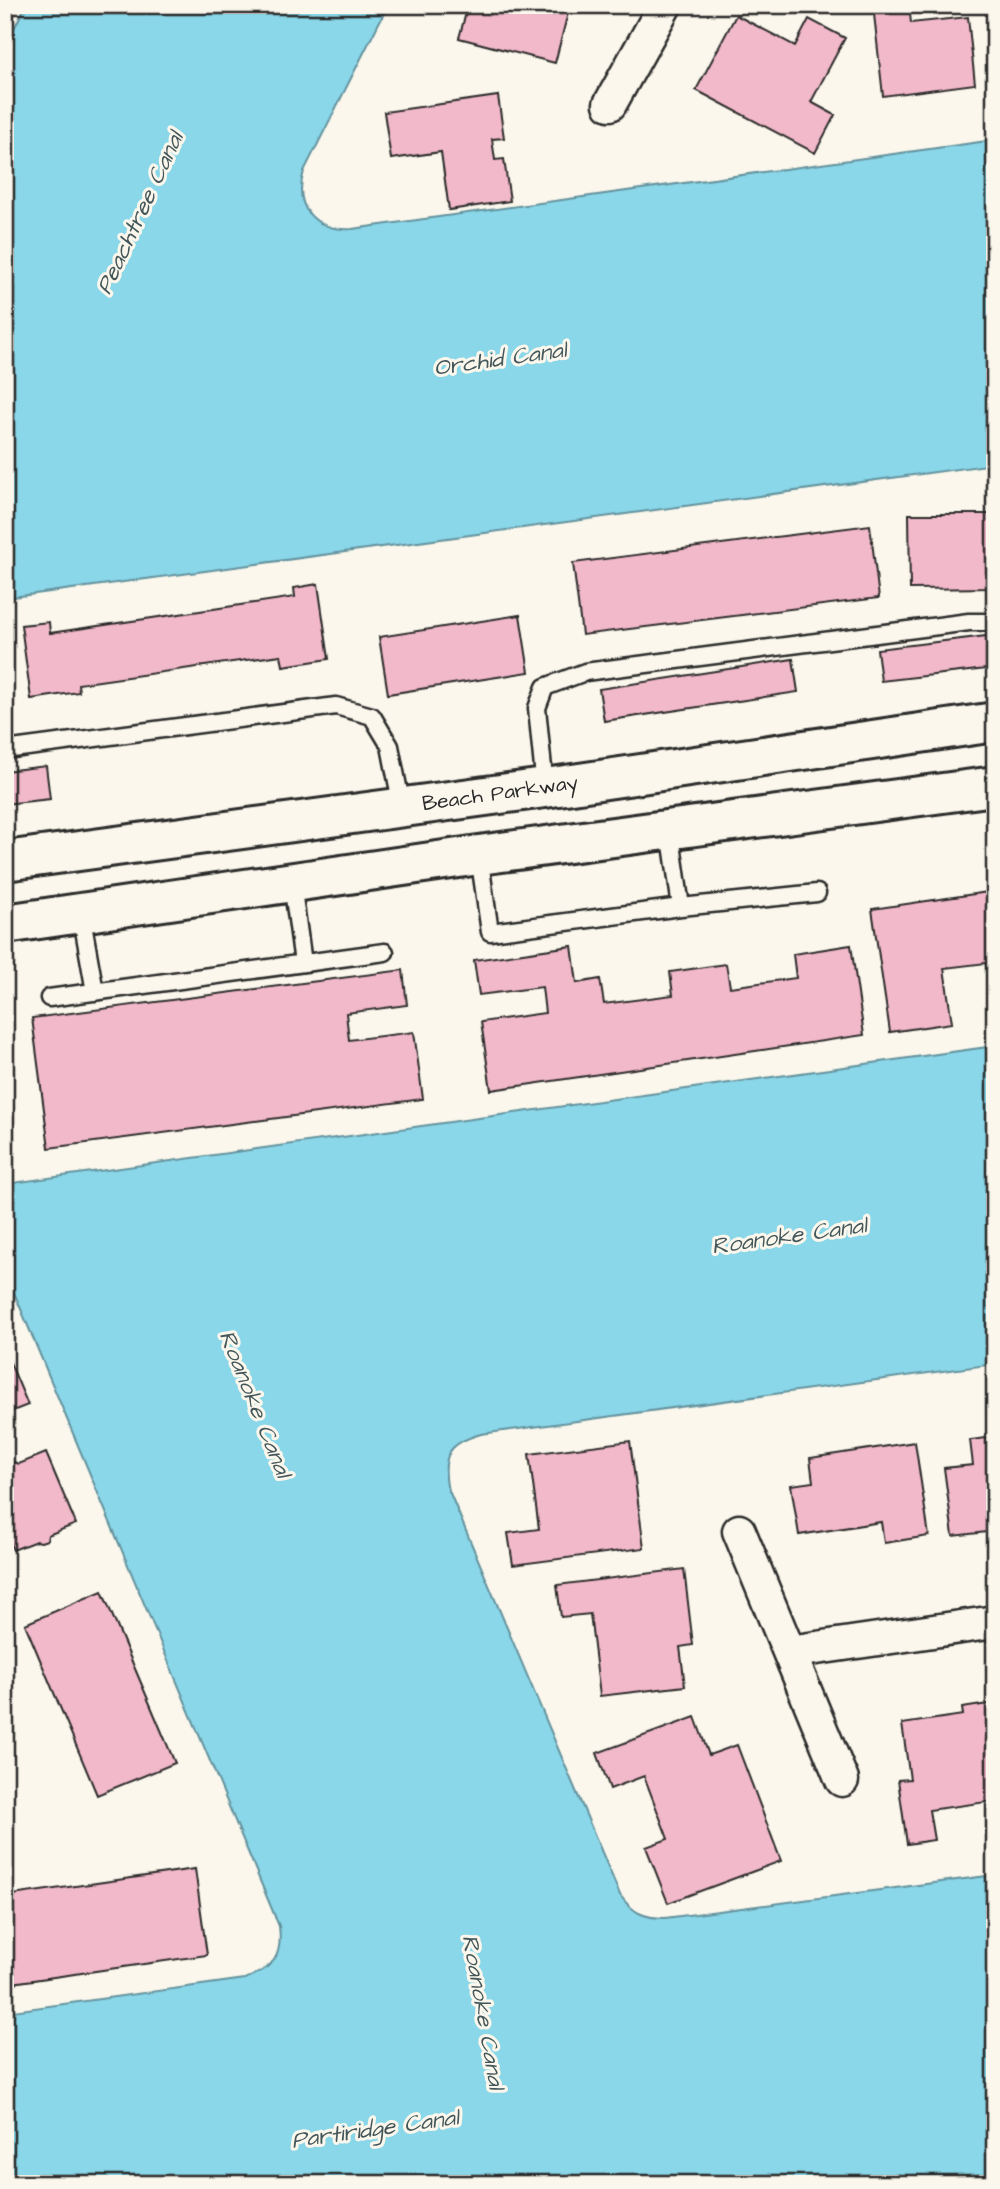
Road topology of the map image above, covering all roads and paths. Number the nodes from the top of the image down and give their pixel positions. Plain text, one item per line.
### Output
1 (664, 5) edge
2 (610, 104) dead end
3 (995, 622) edge
4 (995, 722) edge
5 (5, 750) edge
6 (995, 786) edge
7 (545, 788) junction
8 (470, 798) junction
9 (402, 807) junction
10 (670, 830) junction
11 (479, 856) junction
12 (5, 861) edge
13 (292, 882) junction
14 (817, 893) dead end
15 (681, 907) junction
16 (81, 913) junction
17 (5, 924) edge
18 (386, 952) dead end
19 (303, 963) junction
20 (95, 992) junction
21 (49, 998) dead end
22 (739, 1531) dead end
23 (995, 1622) edge
24 (789, 1651) junction
25 (842, 1780) dead end

1 - 2 street
3 - 7 lane
4 - 7 street, Beach Parkway
5 - 9 lane
6 - 10 street
7 - 8 street, Beach Parkway
8 - 9 street, Beach Parkway
8 - 11 street
9 - 12 street, Beach Parkway
10 - 11 street
10 - 15 lane
11 - 13 street
11 - 15 lane
13 - 16 street
13 - 19 lane
14 - 15 lane
16 - 17 street
16 - 20 lane
18 - 19 lane
19 - 20 lane
20 - 21 lane
22 - 24 street
23 - 24 street
24 - 25 street

